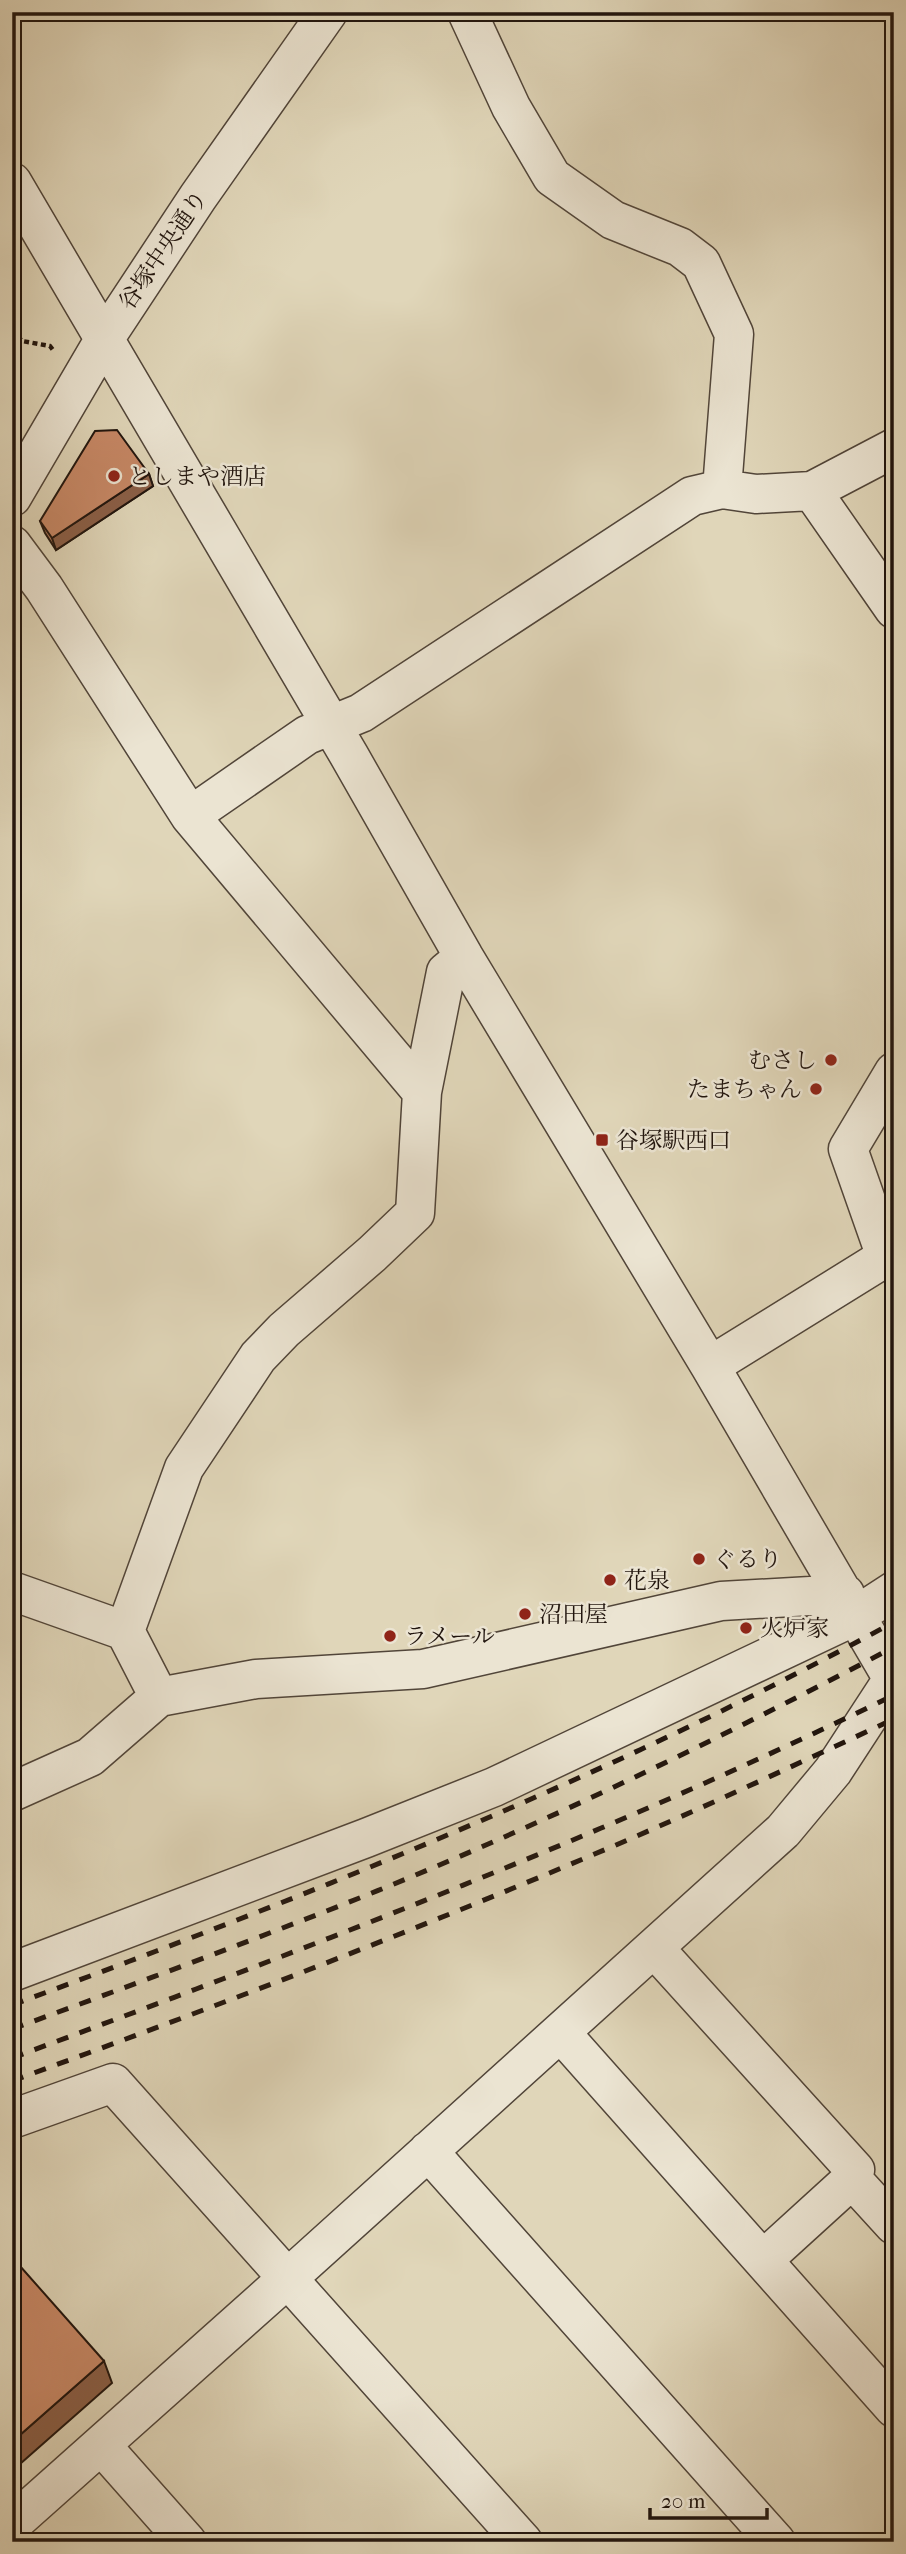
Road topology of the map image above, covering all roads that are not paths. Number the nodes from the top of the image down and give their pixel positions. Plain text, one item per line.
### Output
1 (328, 12) edge
2 (467, 12) edge
3 (12, 182) edge
4 (105, 338) junction
5 (894, 448) edge
6 (17, 477) edge
7 (722, 489) junction
8 (812, 491) junction
9 (12, 545) edge
10 (894, 609) edge
11 (331, 726) junction
12 (190, 816) junction
13 (464, 957) junction
14 (894, 1072) edge
15 (422, 1092) junction
16 (890, 1255) edge
17 (710, 1366) junction
18 (12, 1591) edge
19 (894, 1591) edge
20 (851, 1604) junction
21 (125, 1631) junction
22 (893, 1680) edge
23 (159, 1697) junction
24 (12, 1792) edge
25 (655, 1949) junction
26 (12, 1972) edge
27 (561, 2033) junction
28 (12, 2119) edge
29 (428, 2151) junction
30 (852, 2179) junction
31 (894, 2225) edge
32 (764, 2260) junction
33 (288, 2278) junction
34 (894, 2407) edge
35 (101, 2445) junction
36 (22, 2529) edge
37 (187, 2542) edge
38 (523, 2542) edge
39 (776, 2542) edge

1 - 4 street, 谷塚中央通り
2 - 7 street
3 - 4 street
4 - 6 street, 谷塚中央通り
4 - 11 street
5 - 8 street
7 - 8 street
7 - 11 street
8 - 10 street
9 - 12 street
11 - 12 street
11 - 13 street
12 - 15 street
13 - 15 street
13 - 17 street
14 - 16 street
15 - 21 street
16 - 17 street
17 - 20 street
18 - 21 street
19 - 20 street
20 - 22 street
20 - 23 street
20 - 26 street
21 - 23 street
22 - 25 street
23 - 24 street
25 - 27 street
25 - 30 street
27 - 29 street
27 - 32 street
28 - 33 street
29 - 33 street
29 - 39 street
30 - 31 street
30 - 32 street
32 - 34 street
33 - 35 street
33 - 38 street
35 - 36 street
35 - 37 street

